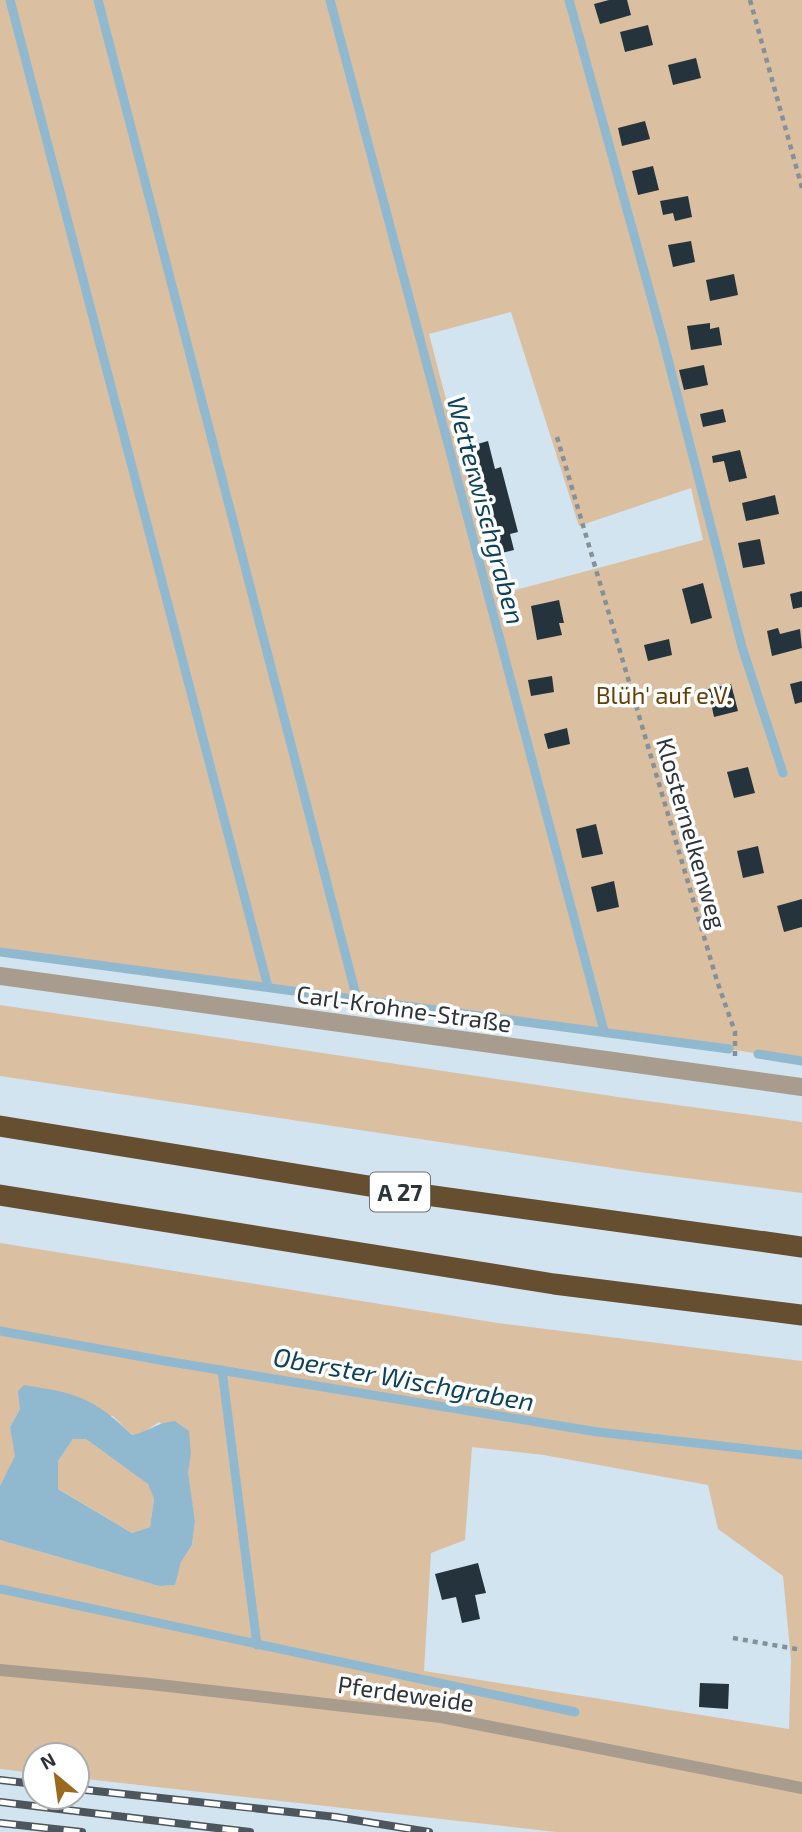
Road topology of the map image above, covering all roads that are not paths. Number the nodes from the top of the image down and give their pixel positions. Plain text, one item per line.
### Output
1 (0, 976) edge
2 (802, 1087) edge
3 (0, 1126) edge
4 (0, 1195) edge
5 (802, 1247) edge
6 (802, 1315) edge
7 (0, 1670) edge
8 (802, 1788) edge

1 - 2 street, Carl-Krohne-Straße
3 - 5 highway, A 27
4 - 6 highway
7 - 8 lane, Pferdeweide

